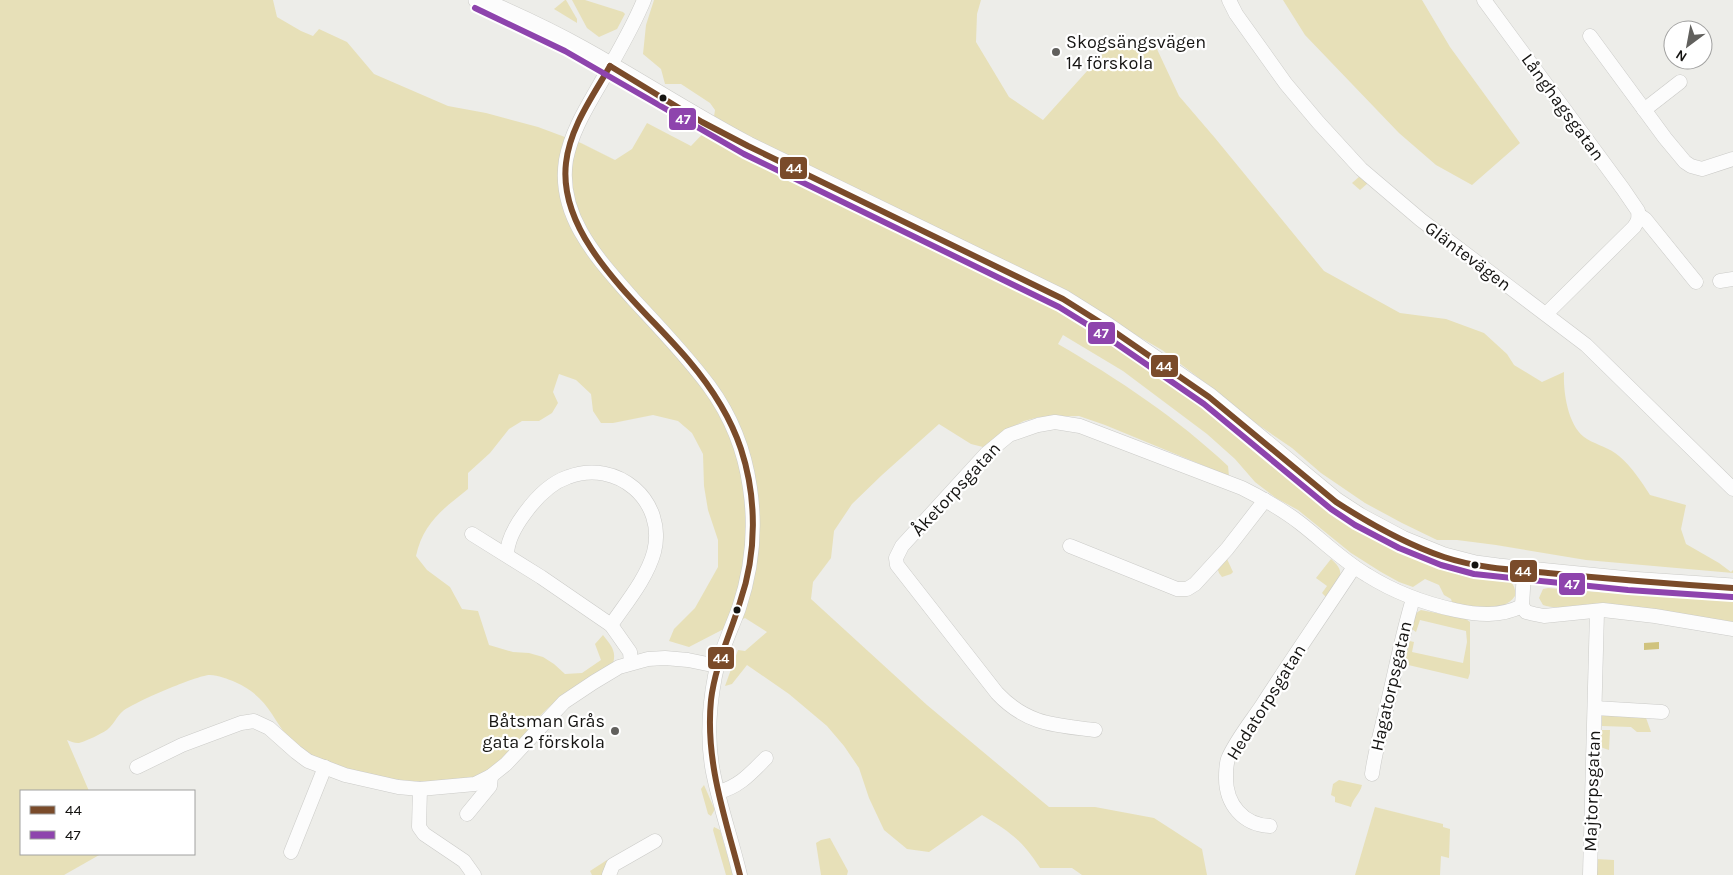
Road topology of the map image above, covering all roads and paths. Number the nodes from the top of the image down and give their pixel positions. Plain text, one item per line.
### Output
1 (478, 0) edge
2 (644, 0) edge
3 (1229, 0) edge
4 (1484, 0) edge
5 (1590, 36) dead end
6 (610, 66) junction
7 (1680, 82) dead end
8 (1644, 110) junction
9 (1733, 159) edge
10 (1639, 216) junction
11 (1696, 282) dead end
12 (1546, 314) junction
13 (1733, 489) edge
14 (1265, 500) junction
15 (472, 534) dead end
16 (1070, 546) dead end
17 (507, 555) junction
18 (1354, 567) junction
19 (1524, 571) junction
20 (1733, 588) edge
21 (1413, 598) junction
22 (1522, 606) junction
23 (1597, 612) junction
24 (611, 625) junction
25 (1733, 629) edge
26 (631, 662) junction
27 (718, 666) junction
28 (1595, 708) junction
29 (1662, 712) dead end
30 (1095, 730) dead end
31 (766, 758) dead end
32 (137, 767) dead end
33 (325, 768) junction
34 (1372, 774) dead end
35 (491, 776) junction
36 (420, 789) junction
37 (718, 792) junction
38 (467, 814) dead end
39 (1270, 826) dead end
40 (655, 842) dead end
41 (291, 852) dead end
42 (474, 875) edge
43 (609, 875) edge
44 (740, 875) edge
45 (1590, 875) edge

1 - 6 street
2 - 6 street
3 - 12 street, Gläntevägen
4 - 10 street, Långhagsgatan
5 - 8 street
6 - 19 street
6 - 27 street
7 - 8 street
8 - 9 street
10 - 11 street, Långhagsgatan
10 - 12 street
12 - 13 street, Gläntevägen
14 - 16 street
14 - 18 street, Åketorpsgatan
14 - 30 street, Åketorpsgatan
15 - 17 street
17 - 24 street
17 - 24 street
18 - 21 street, Åketorpsgatan
18 - 39 street, Hedatorpsgatan
19 - 20 street
19 - 22 street
21 - 22 street, Åketorpsgatan
21 - 34 street, Hagatorpsgatan
22 - 23 street
23 - 25 street
23 - 28 street, Majtorpsgatan
24 - 26 street
26 - 27 street
26 - 35 street
27 - 37 street
28 - 29 street, Majtorpsgatan
28 - 45 street, Majtorpsgatan
31 - 37 street
32 - 33 street
33 - 36 street
33 - 41 street
35 - 36 street
35 - 38 street
36 - 42 street
37 - 44 street
40 - 43 street

